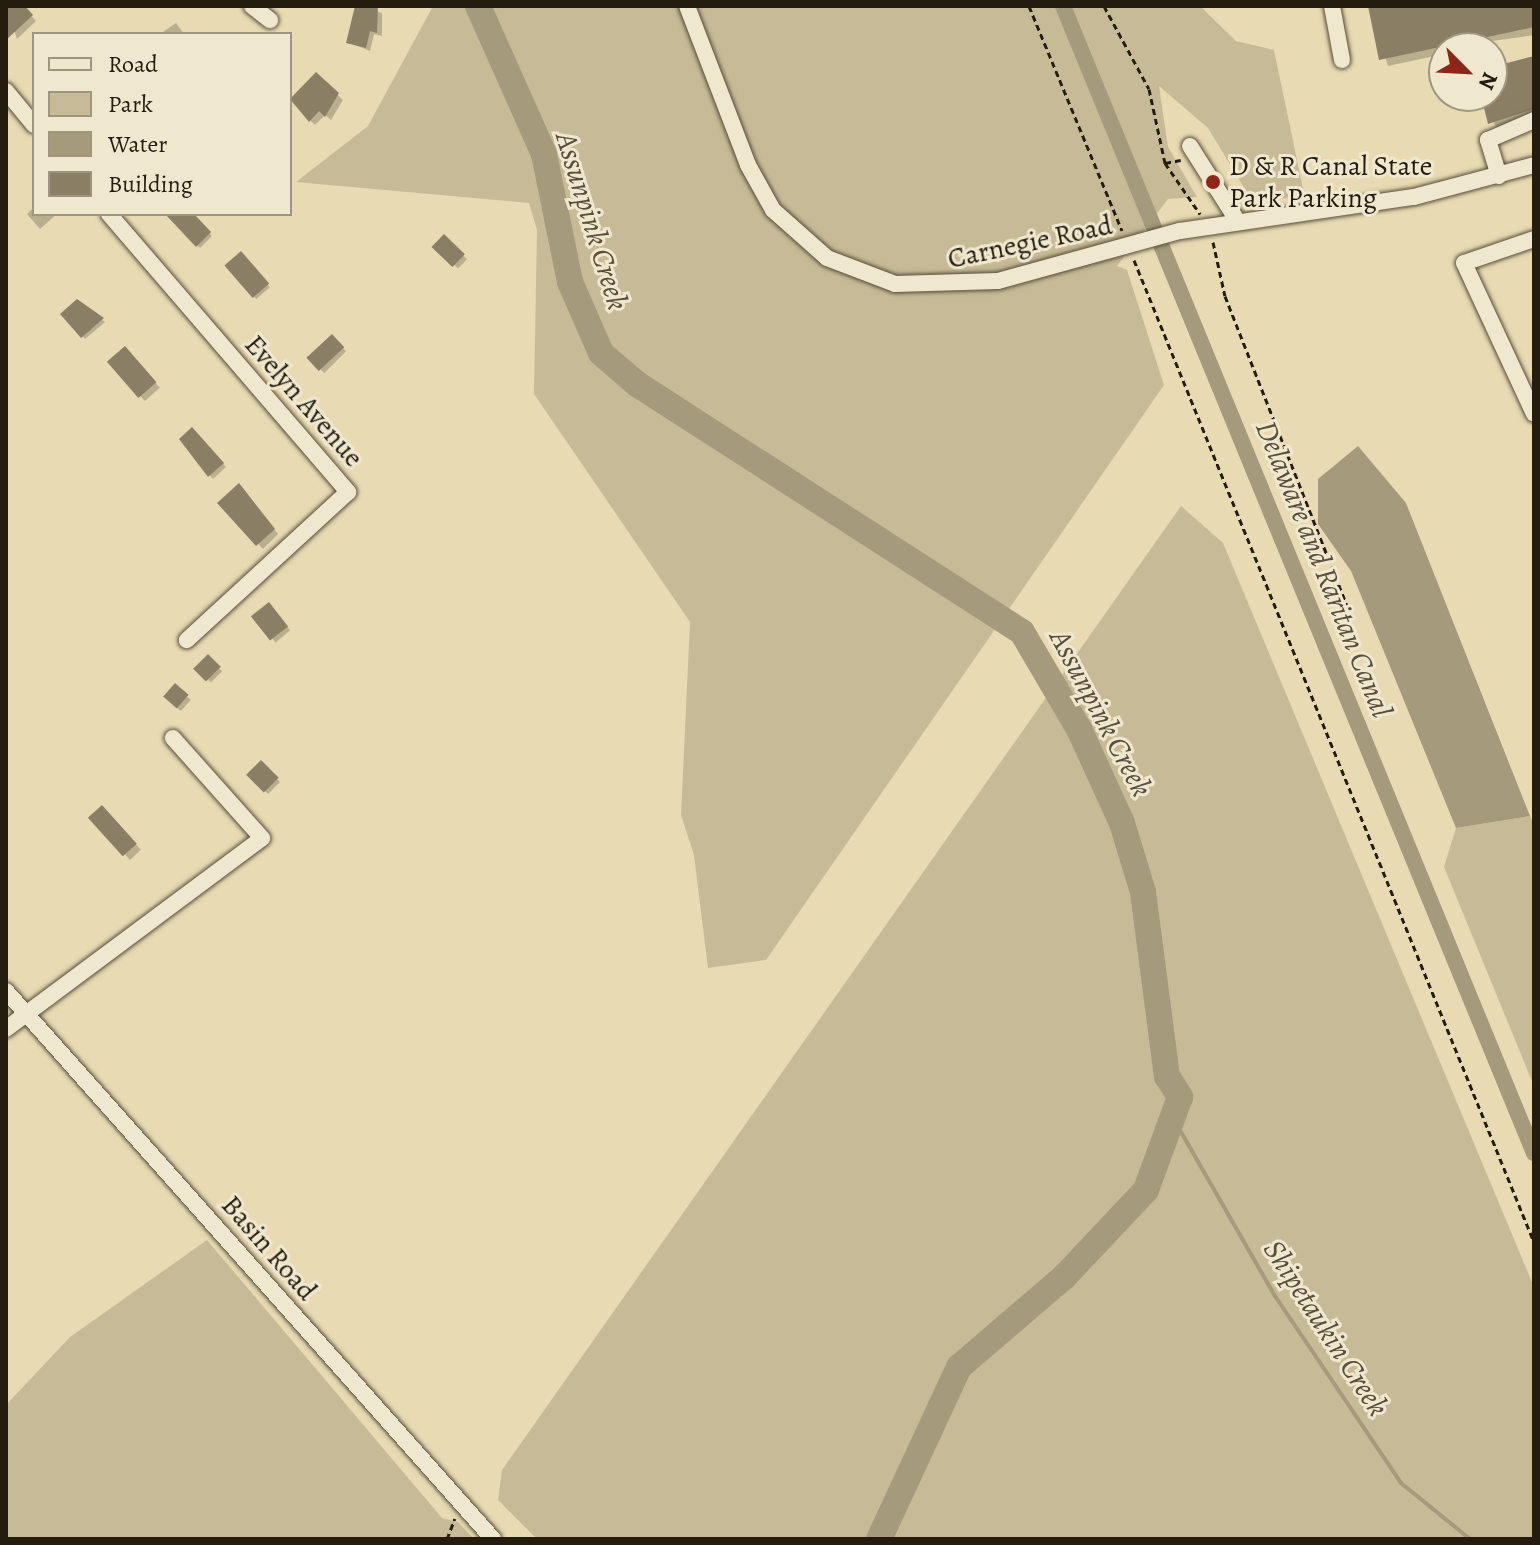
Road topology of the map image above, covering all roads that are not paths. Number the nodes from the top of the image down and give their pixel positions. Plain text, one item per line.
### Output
1 (252, 6) edge
2 (687, 6) edge
3 (1332, 6) edge
4 (270, 20) dead end
5 (1342, 60) dead end
6 (6, 91) edge
7 (1534, 120) edge
8 (32, 123) edge
9 (1190, 146) dead end
10 (1534, 165) edge
11 (1499, 176) junction
12 (111, 216) edge
13 (1238, 222) junction
14 (1534, 239) edge
15 (1534, 414) edge
16 (187, 640) dead end
17 (173, 738) dead end
18 (6, 991) edge
19 (26, 1013) junction
20 (6, 1029) edge
21 (493, 1539) edge

1 - 4 street
2 - 13 street, Carnegie Road
3 - 5 street
6 - 8 street
7 - 11 street
9 - 13 street
10 - 11 street, Carnegie Road
11 - 13 street, Carnegie Road
12 - 16 street, Evelyn Avenue
14 - 15 street
17 - 19 street
18 - 19 street, Basin Road
19 - 20 street
19 - 21 street, Basin Road

